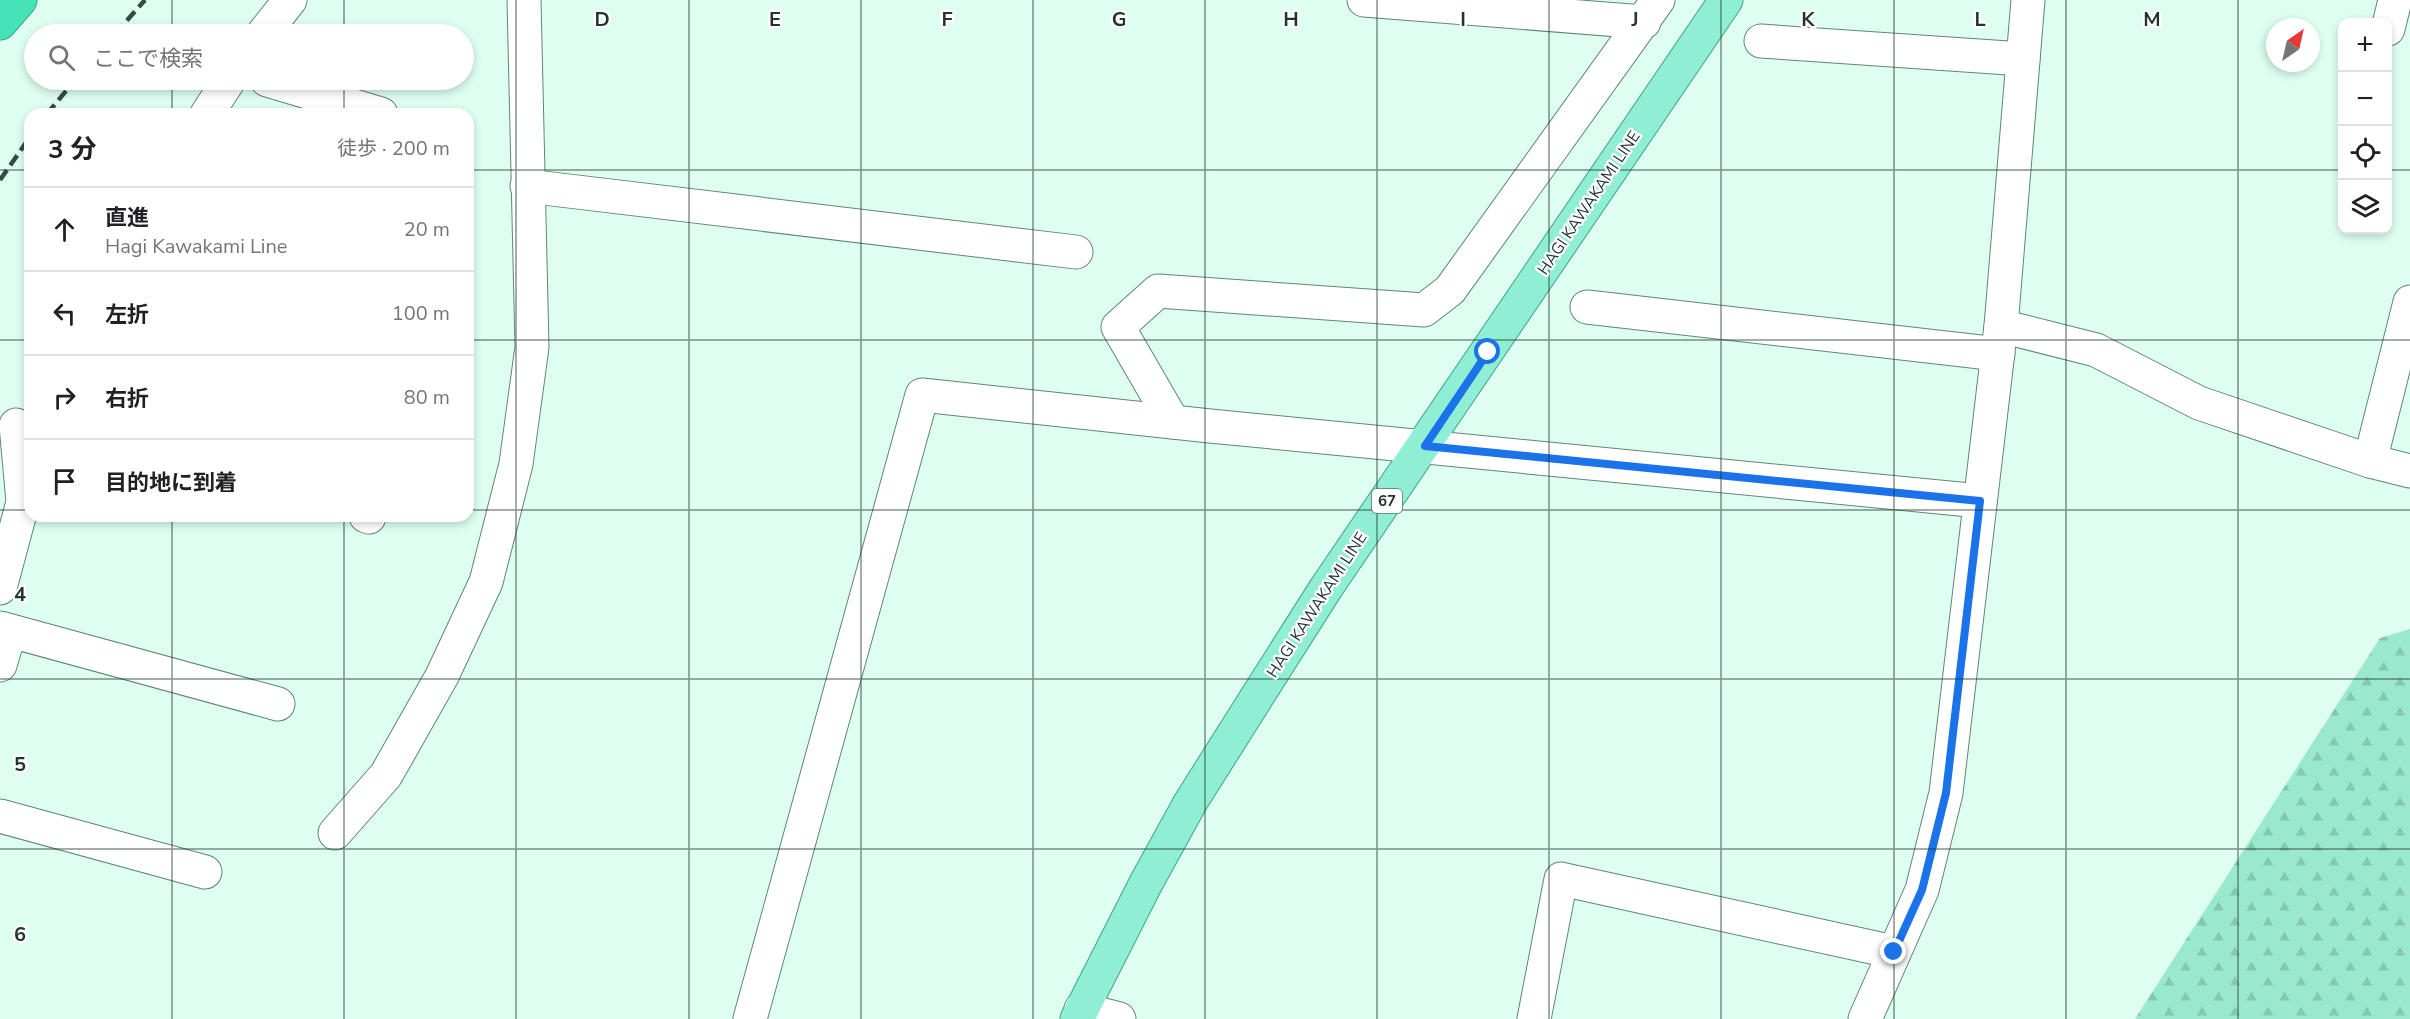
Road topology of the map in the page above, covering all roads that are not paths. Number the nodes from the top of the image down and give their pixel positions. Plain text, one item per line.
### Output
1 (20, 0) edge
2 (290, 0) edge
3 (524, 0) edge
4 (1364, 0) edge
5 (1726, 0) edge
6 (2028, 0) edge
7 (2395, 0) edge
8 (1651, 11) edge
9 (2391, 18) edge
10 (0, 23) edge
11 (271, 24) edge
12 (1761, 41) dead end
13 (2023, 59) junction
14 (223, 90) edge
15 (301, 90) edge
16 (211, 108) edge
17 (361, 108) edge
18 (526, 186) junction
19 (1076, 252) dead end
20 (2410, 302) edge
21 (1587, 307) dead end
22 (2000, 340) junction
23 (1173, 422) junction
24 (1425, 446) junction
25 (24, 460) edge
26 (2370, 461) junction
27 (2410, 471) edge
28 (1980, 501) junction
29 (0, 588) edge
30 (5, 629) edge
31 (0, 665) edge
32 (278, 704) dead end
33 (0, 816) edge
34 (335, 833) dead end
35 (205, 873) dead end
36 (1894, 952) junction
37 (1079, 1014) edge
38 (750, 1019) edge
39 (1119, 1019) edge
40 (1533, 1019) edge
41 (1865, 1019) edge

1 - 10 highway
2 - 11 street
3 - 18 street
4 - 8 street
5 - 24 main road, HAGI KAWAKAMI LINE / 67
6 - 13 street
7 - 9 street
8 - 23 street
12 - 13 street
13 - 22 street
14 - 16 street
15 - 17 street
18 - 19 street
18 - 34 street
20 - 26 street
21 - 22 street
22 - 26 street
22 - 28 street
23 - 24 street
23 - 38 street
24 - 28 street
24 - 37 main road, HAGI KAWAKAMI LINE / 67
25 - 29 street
26 - 27 street
28 - 36 street
30 - 31 street
30 - 32 street
33 - 35 street
36 - 40 street
36 - 41 street
37 - 39 street

